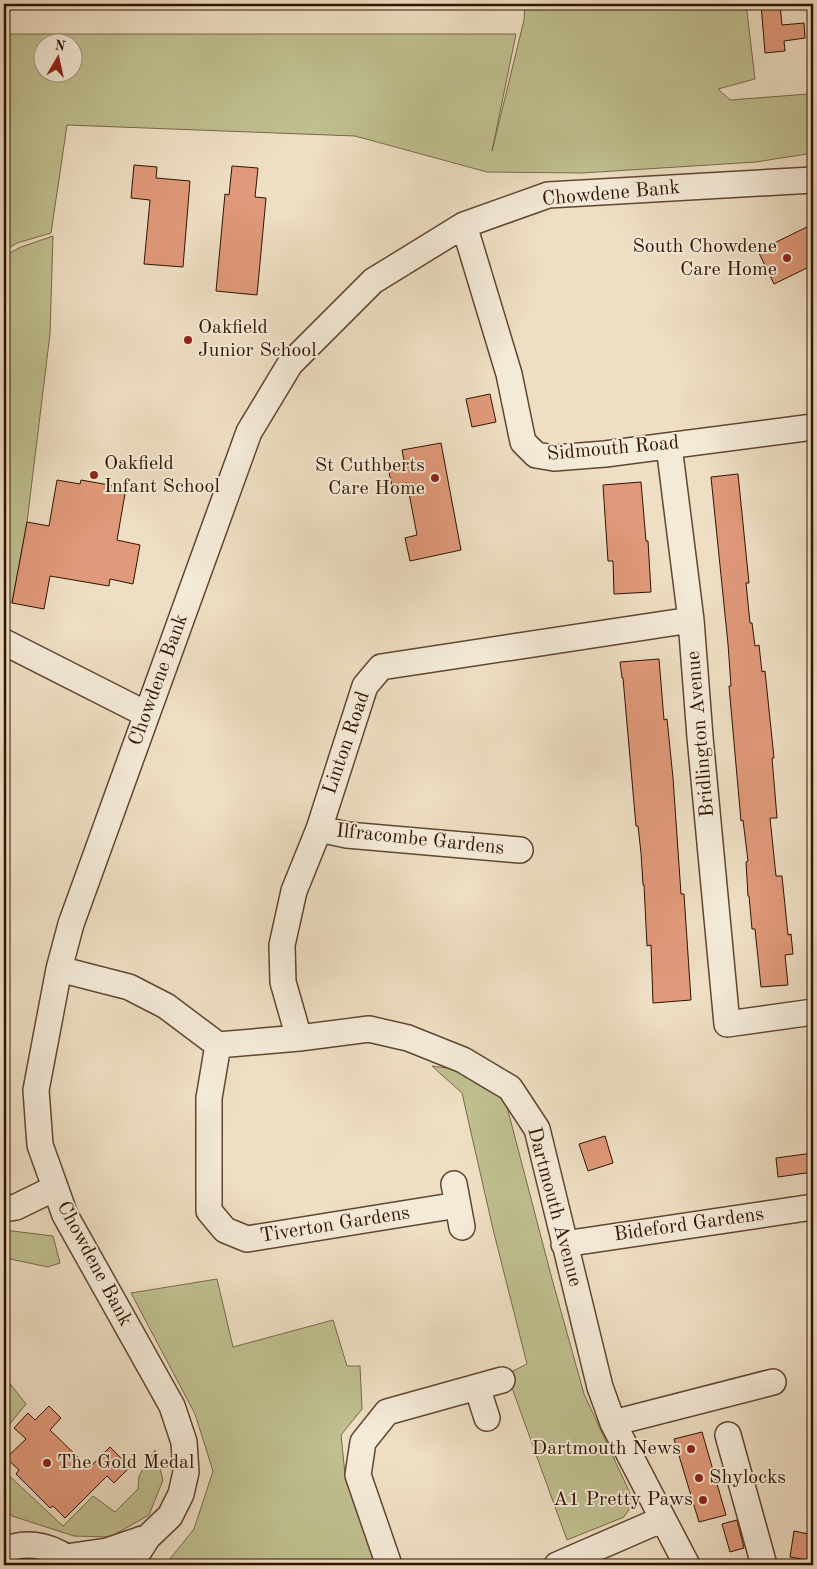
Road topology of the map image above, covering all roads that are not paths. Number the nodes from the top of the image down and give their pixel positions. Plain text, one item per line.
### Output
1 (813, 180) edge
2 (464, 224) junction
3 (813, 426) edge
4 (669, 446) junction
5 (691, 620) junction
6 (4, 642) edge
7 (146, 714) junction
8 (319, 829) junction
9 (520, 850) dead end
10 (59, 969) junction
11 (813, 1012) edge
12 (299, 1038) junction
13 (218, 1045) junction
14 (55, 1188) junction
15 (458, 1205) dead end
16 (813, 1207) edge
17 (4, 1209) edge
18 (564, 1244) junction
19 (502, 1380) dead end
20 (773, 1382) dead end
21 (477, 1387) junction
22 (487, 1418) dead end
23 (613, 1423) junction
24 (728, 1435) dead end
25 (663, 1519) junction
26 (148, 1537) junction
27 (7, 1545) edge
28 (71, 1561) edge
29 (130, 1565) edge
30 (389, 1565) edge
31 (557, 1565) edge
32 (687, 1565) edge
33 (764, 1565) edge

1 - 2 street, Chowdene Bank
2 - 4 street, Sidmouth Road
2 - 7 street, Chowdene Bank
3 - 4 street, Sidmouth Road
4 - 5 street, Bridlington Avenue
5 - 8 street, Linton Road
5 - 11 street, Bridlington Avenue
6 - 7 street
7 - 10 street, Chowdene Bank
8 - 9 street, Ilfracombe Gardens
8 - 12 street, Linton Road
10 - 13 street
10 - 14 street, Chowdene Bank
12 - 13 street, Dartmouth Avenue
12 - 18 street, Dartmouth Avenue
13 - 15 street, Tiverton Gardens
14 - 17 street
14 - 26 street, Chowdene Bank
16 - 18 street, Bideford Gardens
18 - 23 street, Dartmouth Avenue
19 - 21 street
20 - 23 street
21 - 22 street
21 - 30 street
23 - 25 street, Dartmouth Avenue
24 - 33 street
25 - 31 street
25 - 32 street, Dartmouth Avenue
26 - 28 street, Chowdene Bank
26 - 29 street, Chowdene Bank
27 - 28 street

